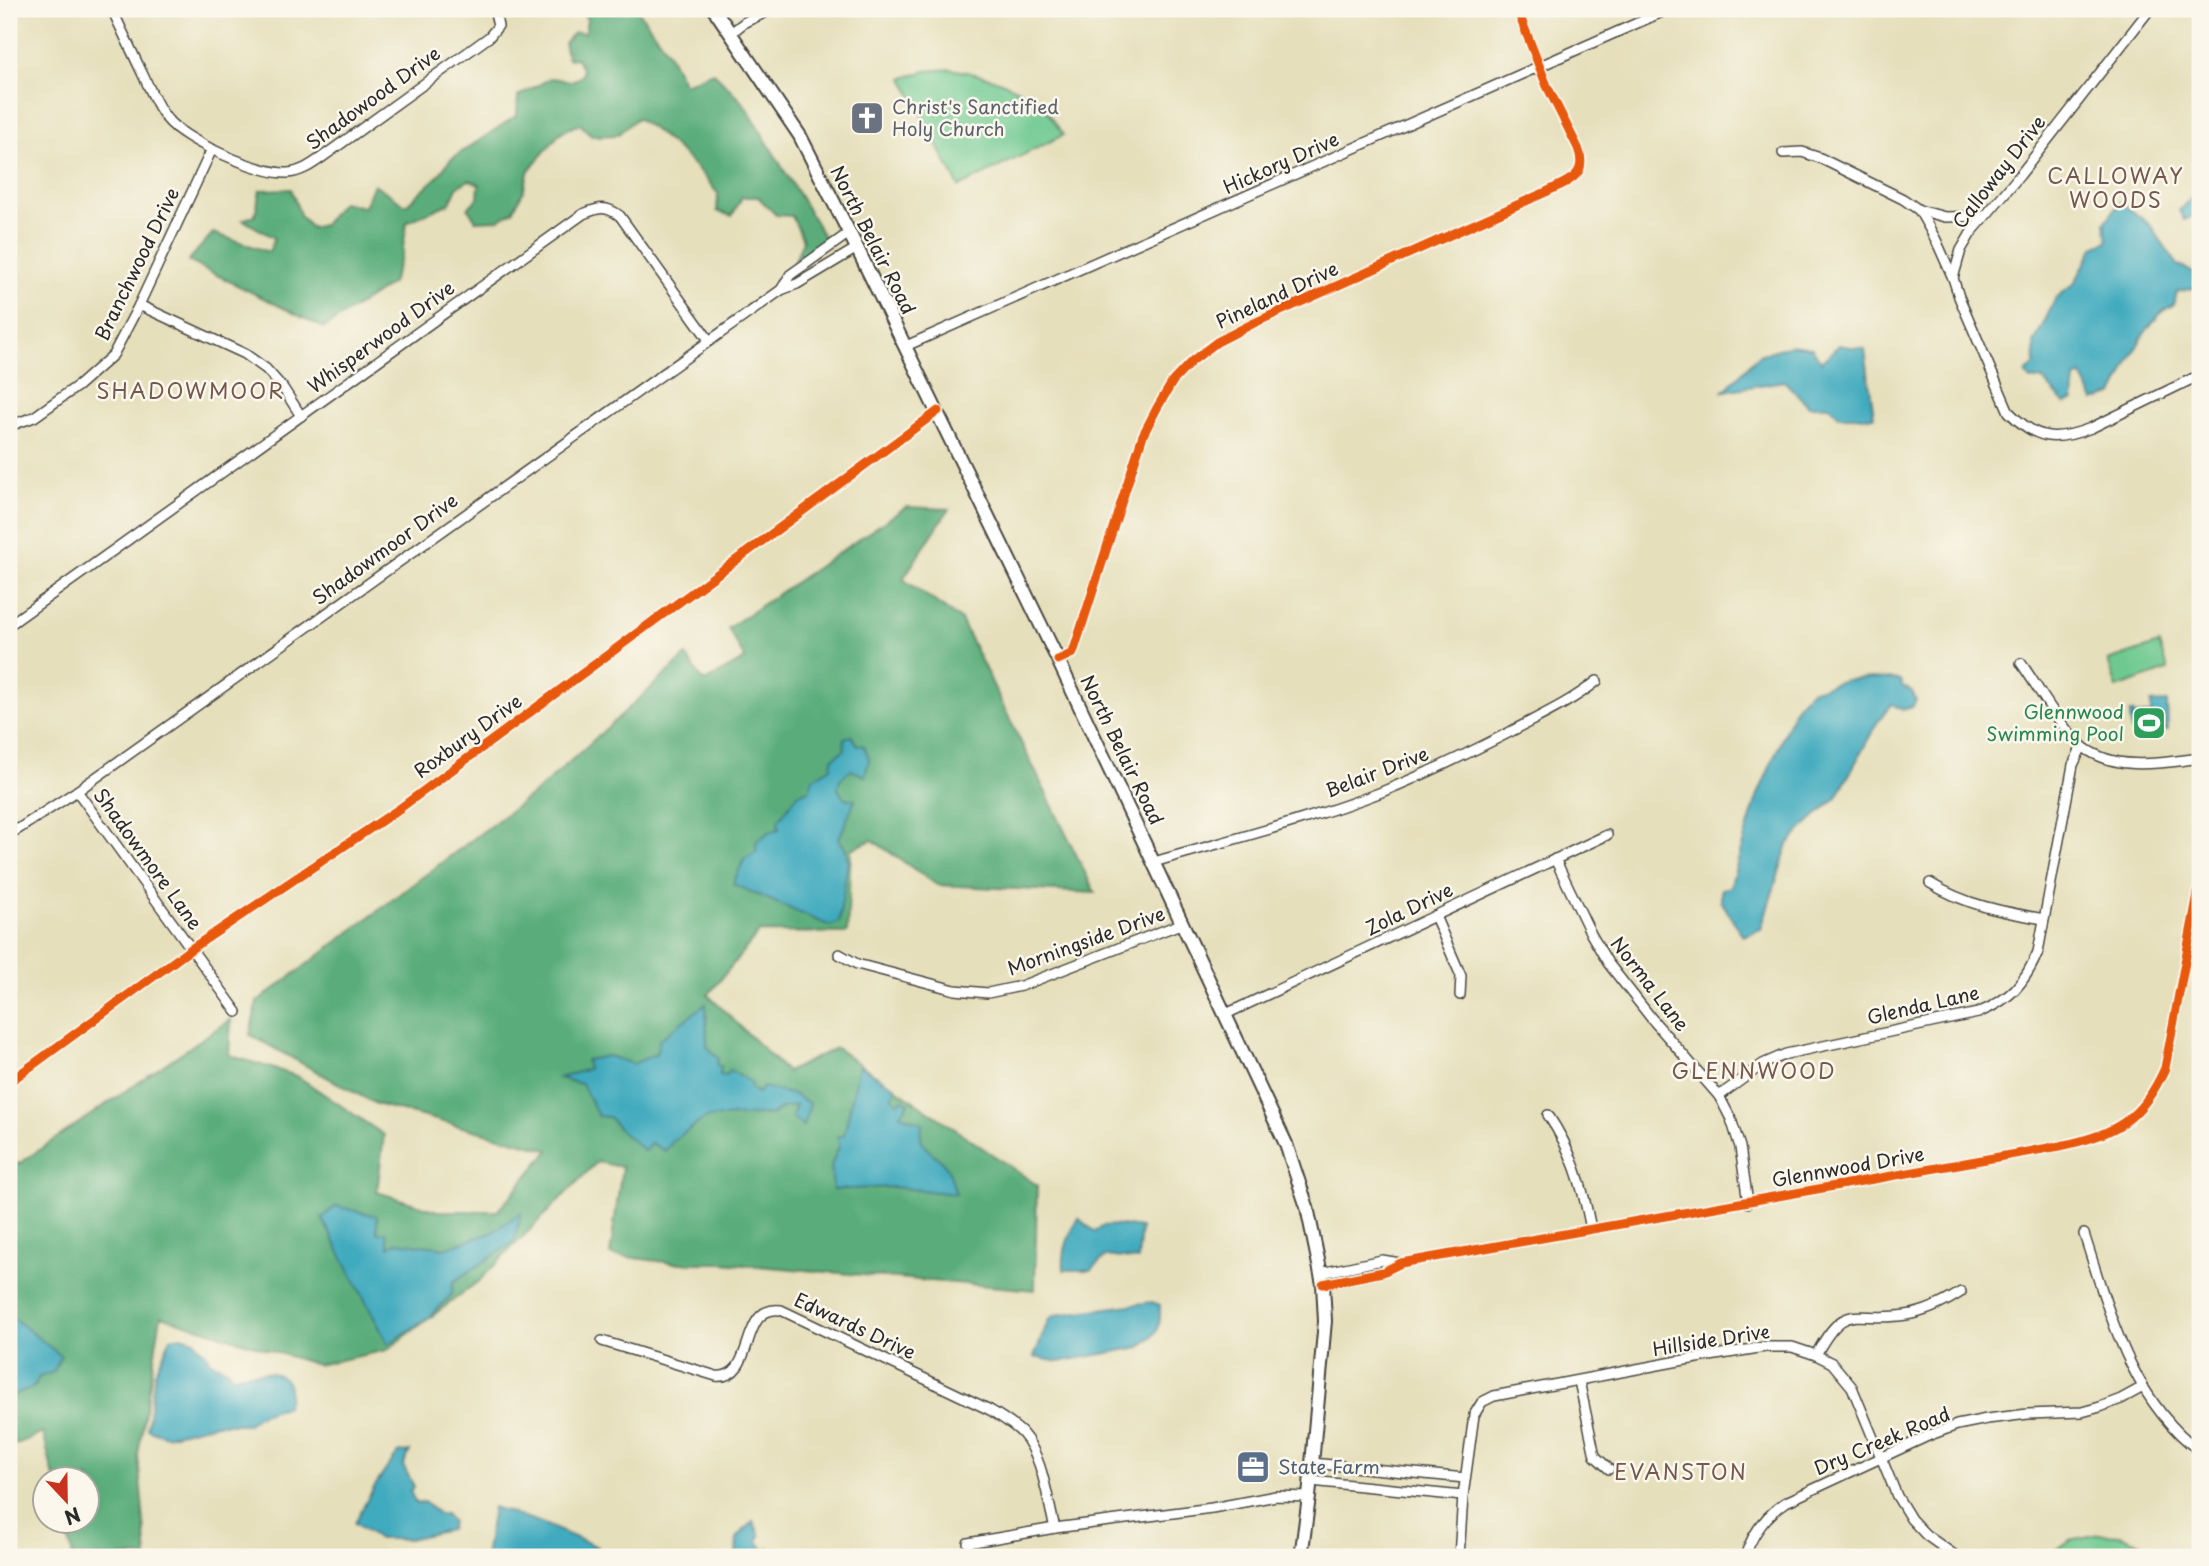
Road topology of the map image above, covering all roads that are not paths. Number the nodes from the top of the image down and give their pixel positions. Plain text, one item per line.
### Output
1 (112, 9) edge
2 (494, 9) edge
3 (714, 9) edge
4 (773, 9) edge
5 (1517, 9) edge
6 (1669, 9) edge
7 (2150, 9) edge
8 (731, 33) junction
9 (1540, 67) junction
10 (9, 115) edge
11 (9, 137) edge
12 (212, 149) junction
13 (1783, 153) dead end
14 (1919, 210) junction
15 (1985, 216) junction
16 (849, 233) junction
17 (857, 248) junction
18 (812, 259) junction
19 (819, 271) junction
20 (1953, 278) junction
21 (781, 290) junction
22 (139, 305) junction
23 (709, 340) junction
24 (906, 346) junction
25 (2200, 375) edge
26 (938, 411) junction
27 (301, 416) junction
28 (9, 426) edge
29 (2200, 561) edge
30 (2200, 567) edge
31 (9, 625) edge
32 (1058, 660) junction
33 (2021, 663) dead end
34 (1597, 681) dead end
35 (2082, 746) junction
36 (2200, 758) edge
37 (77, 791) junction
38 (9, 835) edge
39 (1607, 835) dead end
40 (1555, 859) junction
41 (1154, 862) junction
42 (1930, 883) dead end
43 (2200, 883) edge
44 (1435, 916) junction
45 (2044, 919) junction
46 (1183, 923) junction
47 (191, 949) junction
48 (839, 954) dead end
49 (1460, 995) dead end
50 (237, 1012) dead end
51 (1226, 1014) junction
52 (12, 1080) dead end
53 (1719, 1096) junction
54 (1548, 1115) dead end
55 (1748, 1203) junction
56 (1591, 1229) junction
57 (2084, 1234) dead end
58 (1322, 1278) junction
59 (1961, 1292) dead end
60 (602, 1341) dead end
61 (1816, 1355) junction
62 (1579, 1381) junction
63 (2143, 1387) junction
64 (2200, 1451) edge
65 (1881, 1458) junction
66 (1312, 1463) junction
67 (1609, 1469) dead end
68 (1465, 1478) junction
69 (1311, 1480) junction
70 (1463, 1496) junction
71 (1309, 1497) junction
72 (1055, 1528) junction
73 (968, 1543) dead end
74 (1301, 1557) edge
75 (1459, 1557) edge
76 (1745, 1557) edge
77 (1957, 1557) edge

1 - 12 street, Shadowood Drive
2 - 12 street, Shadowood Drive
3 - 8 main road, North Belair Road
4 - 8 street
5 - 9 street, Pineland Drive
6 - 9 street, Hickory Drive
7 - 15 street, Calloway Drive
8 - 16 main road, North Belair Road
9 - 24 street, Hickory Drive
9 - 32 street, Pineland Drive
10 - 11 street
12 - 22 street, Branchwood Drive
13 - 14 street
14 - 15 street
14 - 20 street
15 - 20 street, Calloway Drive
16 - 17 main road, North Belair Road
16 - 18 street, Shadowmoor Drive
17 - 19 street, Shadowmoor Drive
17 - 24 main road, North Belair Road
18 - 19 street
18 - 21 street, Shadowmoor Drive
19 - 21 street, Shadowmoor Drive
20 - 25 street
21 - 23 street, Shadowmoor Drive
22 - 27 street
22 - 28 street, Branchwood Drive
23 - 27 street, Whisperwood Drive
23 - 37 street, Shadowmoor Drive
24 - 26 main road, North Belair Road
26 - 32 main road, North Belair Road
26 - 47 street, Roxbury Drive
27 - 31 street, Whisperwood Drive
29 - 30 street
32 - 41 main road, North Belair Road
33 - 35 street
34 - 41 street, Belair Drive
35 - 36 street
35 - 45 street, Glenda Lane
37 - 38 street, Shadowmoor Drive
37 - 47 street, Shadowmore Lane
39 - 40 street, Zola Drive
40 - 44 street, Zola Drive
40 - 53 street, Norma Lane
41 - 46 main road, North Belair Road
42 - 45 street
43 - 55 street, Glennwood Drive
44 - 49 street
44 - 51 street, Zola Drive
45 - 53 street, Glenda Lane
46 - 48 street, Morningside Drive
46 - 51 main road, North Belair Road
47 - 50 street, Shadowmore Lane
47 - 52 street, Roxbury Drive
51 - 58 main road, North Belair Road
53 - 55 street, Norma Lane
54 - 56 street
55 - 56 street, Glennwood Drive
56 - 58 street, Glennwood Drive
57 - 63 street
58 - 66 main road, North Belair Road
59 - 61 street
60 - 72 street, Edwards Drive
61 - 62 street, Hillside Drive
61 - 65 street, Hillside Drive
62 - 67 street
62 - 68 street, Hillside Drive
63 - 64 street
63 - 65 street, Dry Creek Road
65 - 76 street, Dry Creek Road
65 - 77 street, Hillside Drive
66 - 68 street
66 - 69 main road, North Belair Road
68 - 70 street
69 - 70 street
69 - 71 main road, North Belair Road
70 - 75 street
71 - 72 street
71 - 74 main road, North Belair Road
72 - 73 street

